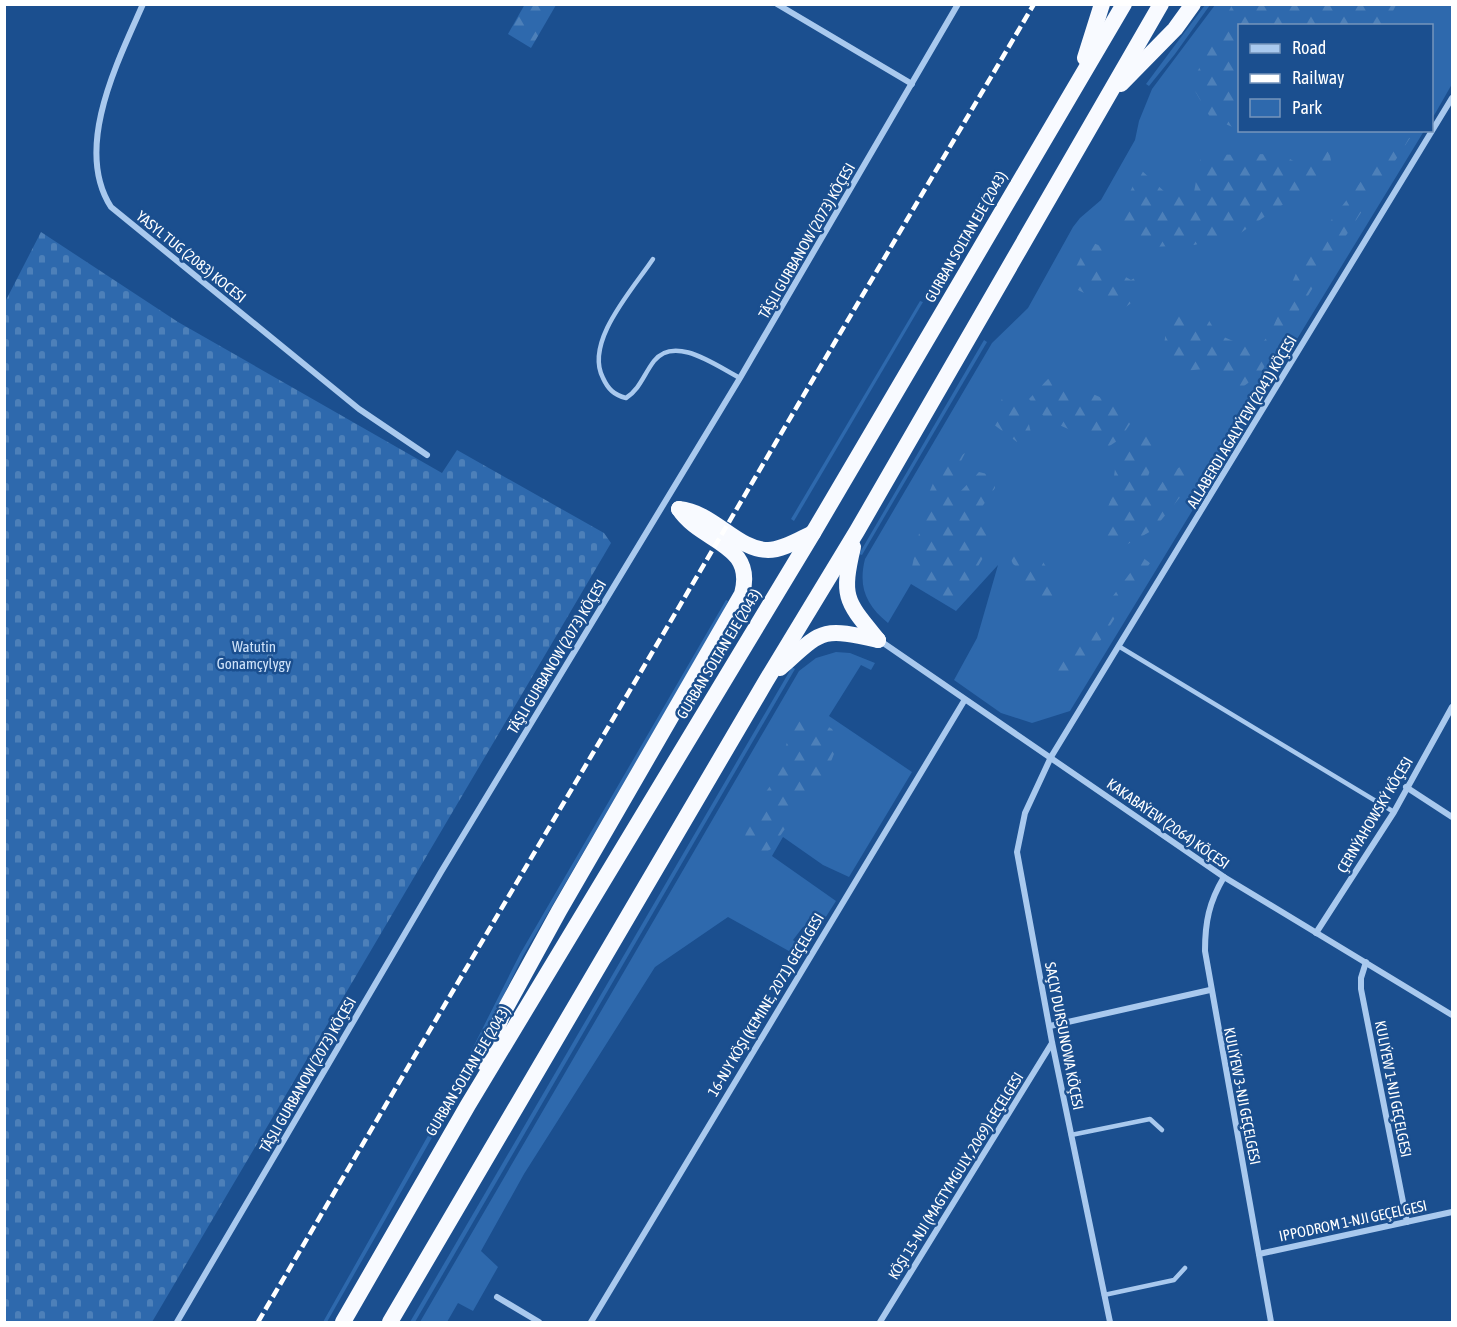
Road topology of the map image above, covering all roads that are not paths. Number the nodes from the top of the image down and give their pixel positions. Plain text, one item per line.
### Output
1 (143, 4) edge
2 (777, 4) edge
3 (958, 4) edge
4 (1102, 4) edge
5 (1124, 4) edge
6 (1161, 4) edge
7 (1193, 4) edge
8 (1078, 81) junction
9 (912, 84) junction
10 (1452, 98) edge
11 (1106, 100) junction
12 (1433, 129) edge
13 (1431, 132) edge
14 (653, 259) dead end
15 (740, 378) junction
16 (427, 455) dead end
17 (664, 500) junction
18 (679, 509) junction
19 (857, 531) junction
20 (813, 533) junction
21 (878, 640) junction
22 (1120, 647) junction
23 (766, 681) junction
24 (964, 701) junction
25 (1452, 707) edge
26 (1051, 757) junction
27 (1406, 787) junction
28 (1394, 812) junction
29 (1452, 818) edge
30 (1224, 877) junction
31 (1316, 933) junction
32 (1366, 962) junction
33 (1210, 990) junction
34 (1452, 1016) edge
35 (1050, 1026) junction
36 (1052, 1042) junction
37 (468, 1105) junction
38 (1162, 1130) dead end
39 (1071, 1135) junction
40 (1452, 1212) edge
41 (1407, 1222) junction
42 (1259, 1254) junction
43 (1185, 1268) dead end
44 (1104, 1295) junction
45 (497, 1297) dead end
46 (177, 1323) edge
47 (343, 1323) edge
48 (390, 1323) edge
49 (539, 1323) edge
50 (591, 1323) edge
51 (880, 1323) edge
52 (1110, 1323) edge
53 (1271, 1323) edge

1 - 16 street, YASYL TUG (2083) KOCESI
2 - 9 street
3 - 9 street, TÄŞLI GURBANOW (2073) KÖÇESI
4 - 8 highway
5 - 8 highway, GURBAN SOLTAN EJE (2043)
6 - 11 highway
7 - 11 highway
8 - 20 highway, GURBAN SOLTAN EJE (2043)
9 - 15 street, TÄŞLI GURBANOW (2073) KÖÇESI
10 - 12 street, ALLABERDI AGALYÝEW (2041) KÖÇESI
11 - 19 highway
13 - 22 street, ALLABERDI AGALYÝEW (2041) KÖÇESI
14 - 15 lane
15 - 17 street, TÄŞLI GURBANOW (2073) KÖÇESI
17 - 18 street
17 - 46 street, TÄŞLI GURBANOW (2073) KÖÇESI
18 - 20 highway
18 - 37 highway
19 - 21 highway
19 - 23 highway
20 - 37 highway, GURBAN SOLTAN EJE (2043)
21 - 23 highway
21 - 24 street, KAKABAÝEW (2064) KÖÇESI
22 - 26 street, ALLABERDI AGALYÝEW (2041) KÖÇESI
22 - 28 lane
23 - 48 highway
24 - 26 street, KAKABAÝEW (2064) KÖÇESI
24 - 50 street, 16-NJY KÖŞI (KEMINE, 2071) GEÇELGESI
25 - 27 street, ÇERNÝAHOWSKÝ KÖÇESI
26 - 30 street, KAKABAÝEW (2064) KÖÇESI
26 - 35 street, SAÇLY DURSUNOWA KÖÇESI
27 - 28 street, ÇERNÝAHOWSKÝ KÖÇESI
27 - 29 street
28 - 31 street, ÇERNÝAHOWSKÝ KÖÇESI
30 - 31 street, KAKABAÝEW (2064) KÖÇESI
30 - 33 street, KULIÝEW 3-NJI GEÇELGESI
31 - 32 street, KAKABAÝEW (2064) KÖÇESI
32 - 34 street, KAKABAÝEW (2064) KÖÇESI
32 - 41 street, KULIÝEW 1-NJI GEÇELGESI
33 - 35 street
33 - 42 street, KULIÝEW 3-NJI GEÇELGESI
35 - 36 street, SAÇLY DURSUNOWA KÖÇESI
36 - 39 street, SAÇLY DURSUNOWA KÖÇESI
36 - 51 street, KÖŞI 15-NJI (MAGTYMGULY, 2069) GEÇELGESI
37 - 47 highway, GURBAN SOLTAN EJE (2043)
38 - 39 lane
39 - 44 street, SAÇLY DURSUNOWA KÖÇESI
40 - 41 street, IPPODROM 1-NJI GEÇELGESI
41 - 42 street, IPPODROM 1-NJI GEÇELGESI
42 - 53 street, KULIÝEW 3-NJI GEÇELGESI
43 - 44 lane
44 - 52 street, SAÇLY DURSUNOWA KÖÇESI
45 - 49 street

